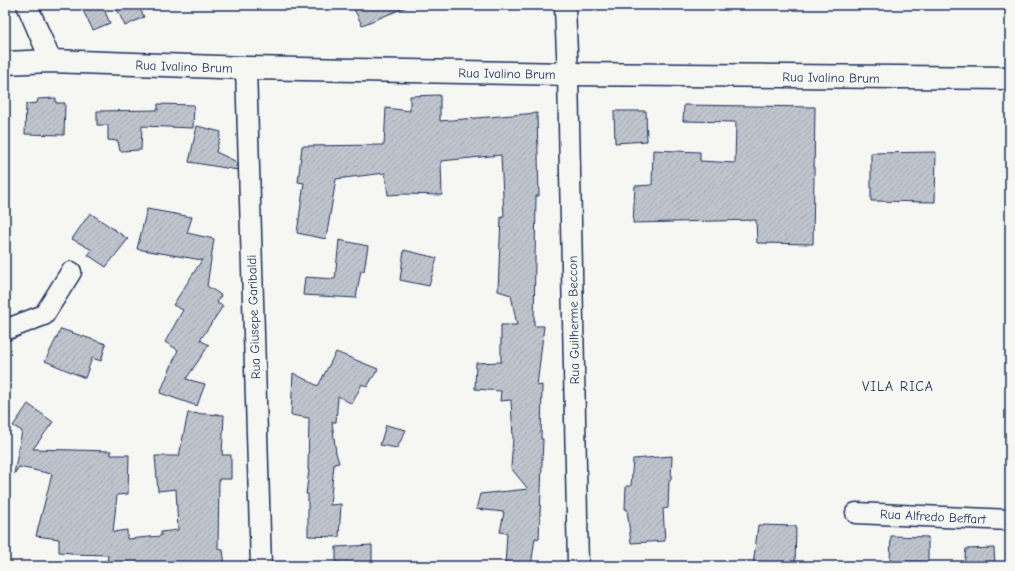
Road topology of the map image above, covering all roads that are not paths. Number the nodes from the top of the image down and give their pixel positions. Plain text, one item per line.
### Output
1 (27, 5) edge
2 (564, 5) edge
3 (51, 61) junction
4 (5, 63) edge
5 (246, 68) junction
6 (568, 74) junction
7 (1010, 78) edge
8 (72, 272) dead end
9 (5, 330) edge
10 (856, 512) dead end
11 (1010, 520) edge
12 (261, 566) edge
13 (578, 566) edge

1 - 3 street
2 - 6 street, Rua Guilherme Beccon
3 - 4 street, Rua Ivalino Brum
3 - 5 street, Rua Ivalino Brum
5 - 6 street, Rua Ivalino Brum
5 - 12 street, Rua Giusepe Garibaldi
6 - 7 street, Rua Ivalino Brum
6 - 13 street, Rua Guilherme Beccon
8 - 9 street
10 - 11 street, Rua Alfredo Beffart

